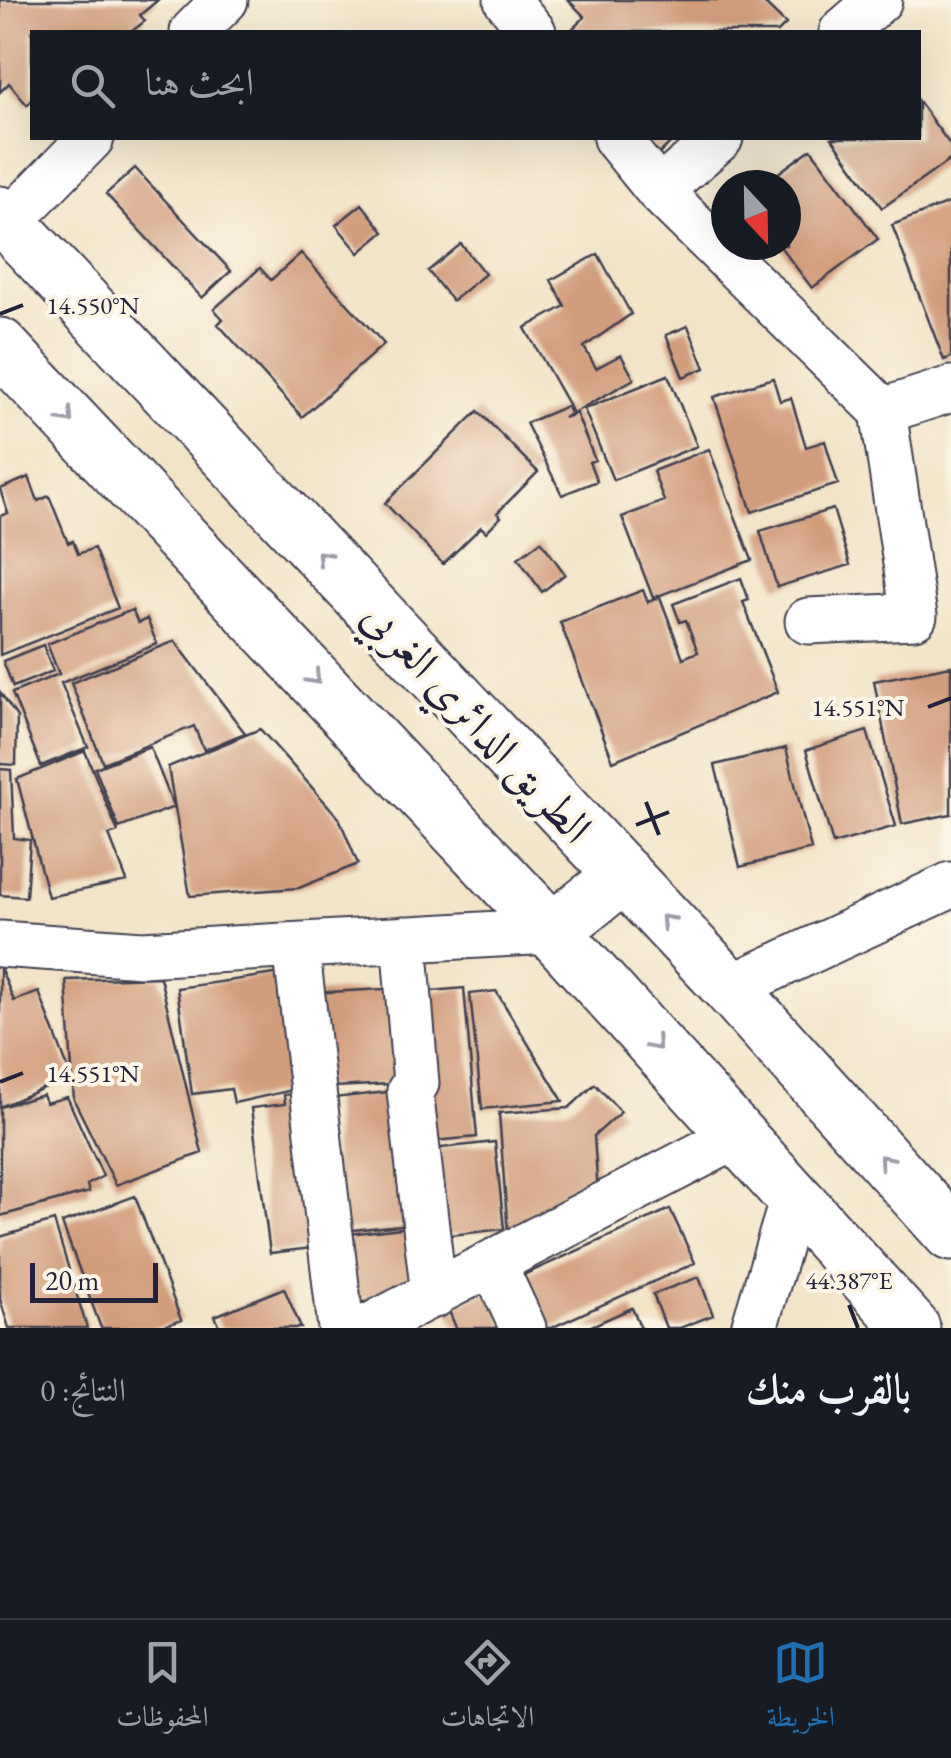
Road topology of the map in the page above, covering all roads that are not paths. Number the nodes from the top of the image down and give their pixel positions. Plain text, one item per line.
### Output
1 (225, 0) edge
2 (507, 0) edge
3 (879, 0) edge
4 (195, 30) edge
5 (531, 30) edge
6 (844, 30) edge
7 (89, 140) edge
8 (618, 140) edge
9 (718, 140) edge
10 (658, 191) junction
11 (4, 218) edge
12 (0, 346) edge
13 (951, 389) edge
14 (883, 411) junction
15 (808, 622) dead end
16 (624, 875) junction
17 (951, 885) edge
18 (552, 930) junction
19 (404, 939) junction
20 (0, 944) edge
21 (296, 946) junction
22 (730, 988) junction
23 (739, 1135) junction
24 (794, 1195) junction
25 (951, 1233) edge
26 (494, 1266) junction
27 (434, 1295) junction
28 (341, 1328) edge
29 (367, 1328) edge
30 (523, 1328) edge
31 (754, 1328) edge
32 (912, 1328) edge

1 - 4 street
2 - 5 street
3 - 6 street
7 - 11 street
8 - 10 street
9 - 10 street
10 - 14 street
16 -> 11 main road, الطريق الدائري الغربي
12 -> 18 main road, الطريق الدائري الغربي
13 - 14 street
14 - 15 street
16 - 18 main road
22 -> 16 main road, الطريق الدائري الغربي
17 - 22 street
18 - 19 street
18 -> 23 main road, الطريق الدائري الغربي
19 - 21 street
19 - 27 street
20 - 21 street
21 - 28 street
25 -> 22 main road, الطريق الدائري الغربي
23 - 24 main road, الطريق الدائري الغربي
23 - 26 street
24 - 31 street
24 - 32 main road, الطريق الدائري الغربي
26 - 27 street
26 - 30 street
27 - 29 street

